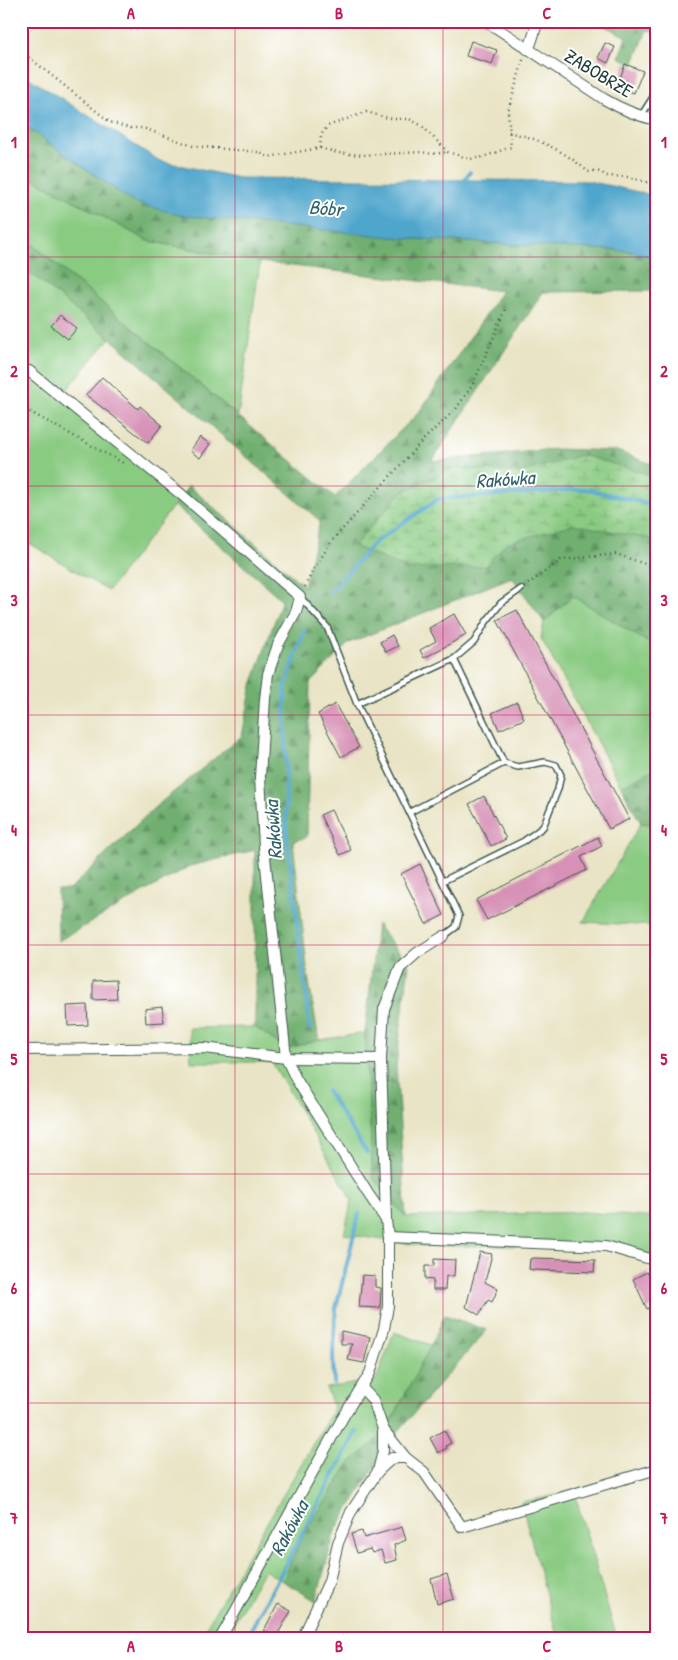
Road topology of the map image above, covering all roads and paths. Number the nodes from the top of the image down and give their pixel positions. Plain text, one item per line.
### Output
1 (486, 21) edge
2 (538, 21) edge
3 (21, 51) edge
4 (526, 52) junction
5 (657, 91) edge
6 (641, 117) junction
7 (657, 120) edge
8 (509, 132) junction
9 (320, 148) junction
10 (448, 152) junction
11 (657, 185) edge
12 (507, 307) dead end
13 (28, 371) dead end
14 (21, 406) edge
15 (131, 467) dead end
16 (657, 568) edge
17 (521, 589) joint
18 (300, 597) junction
19 (454, 659) junction
20 (357, 704) junction
21 (504, 763) junction
22 (410, 812) junction
23 (443, 881) junction
24 (444, 936) joint
25 (21, 1050) edge
26 (286, 1058) junction
27 (381, 1059) junction
28 (386, 1220) junction
29 (388, 1237) junction
30 (657, 1261) edge
31 (362, 1388) junction
32 (383, 1429) junction
33 (406, 1458) junction
34 (657, 1469) edge
35 (378, 1471) junction
36 (220, 1639) edge
37 (302, 1639) edge

1 - 4 street, ZABOBRZE
2 - 4 street
3 - 9 path
4 - 6 street, ZABOBRZE
4 - 8 path
5 - 6 lane
6 - 7 street, ZABOBRZE
8 - 10 path
8 - 11 path
9 - 10 path
9 - 10 path
12 - 18 path
13 - 18 street
14 - 15 path
16 - 17 path
17 - 19 lane
18 - 20 lane
18 - 26 street
19 - 20 lane
19 - 21 lane
20 - 22 lane
21 - 22 lane
21 - 23 lane
22 - 23 lane
23 - 24 lane
24 - 27 street
25 - 26 street
26 - 27 street
26 - 28 street
27 - 28 street
28 - 29 street
29 - 30 street
29 - 31 street
31 - 32 street
31 - 36 street
32 - 33 street
32 - 35 street
33 - 34 street
33 - 35 street
35 - 37 street

